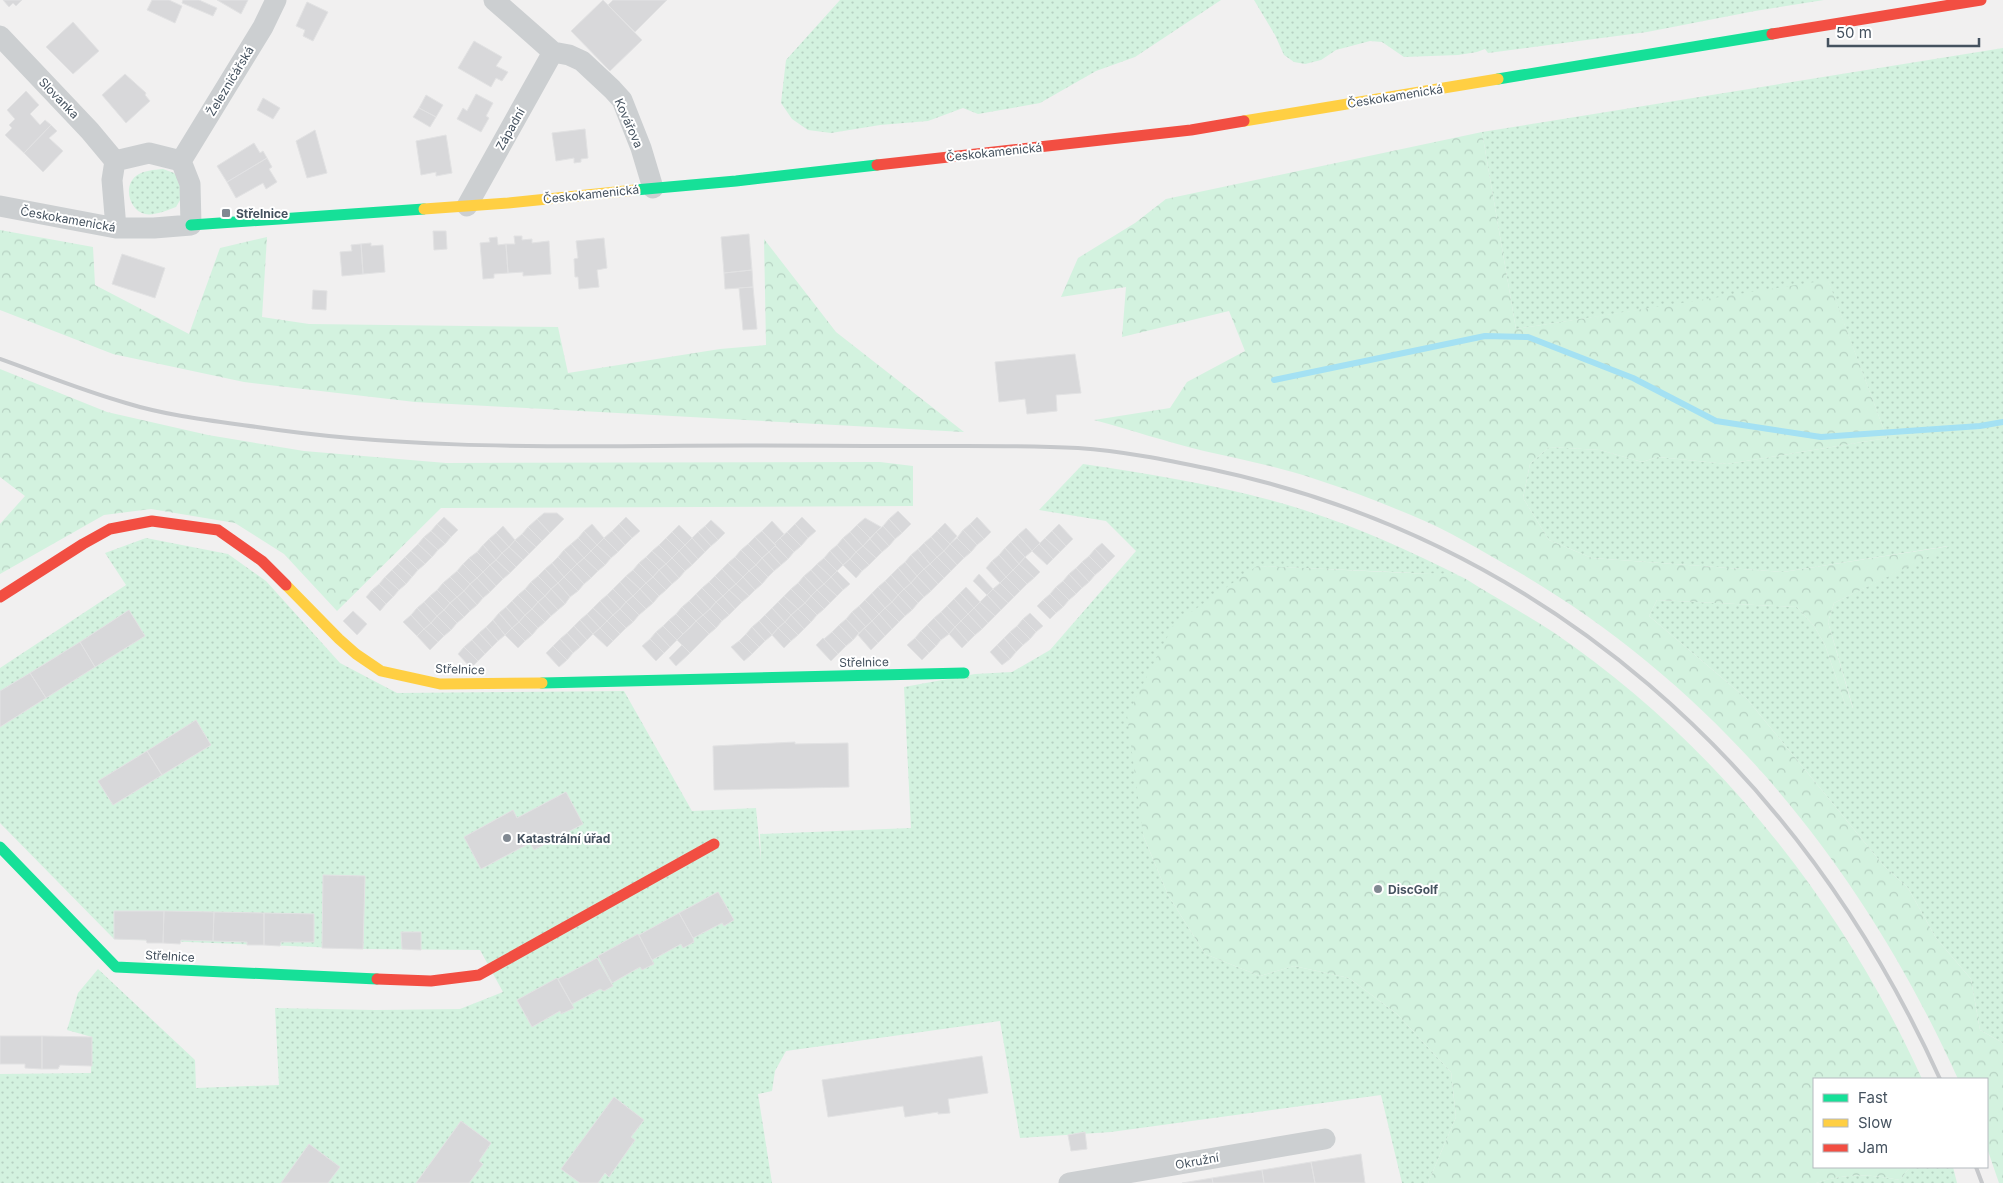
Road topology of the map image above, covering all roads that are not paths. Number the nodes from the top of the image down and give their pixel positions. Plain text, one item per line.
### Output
1 (276, 0) edge
2 (494, 0) edge
3 (1981, 0) edge
4 (0, 36) edge
5 (553, 52) junction
6 (116, 161) junction
7 (181, 161) junction
8 (653, 188) junction
9 (0, 206) edge
10 (467, 206) junction
11 (191, 225) junction
12 (116, 228) junction
13 (0, 597) edge
14 (964, 674) dead end
15 (714, 844) dead end
16 (0, 847) edge
17 (1326, 1139) dead end
18 (1069, 1183) edge

1 - 7 street, Železničářská
2 - 5 street, Kovářova
3 - 8 street, Českokamenická
4 - 6 street, Slovanka
5 - 8 street, Kovářova
5 - 10 street, Západní
6 - 7 street
6 - 12 street
7 - 11 street
8 - 10 street, Českokamenická
9 - 12 street, Českokamenická
10 - 11 street, Českokamenická
11 - 12 street, Českokamenická
13 - 14 street, Střelnice
15 - 16 street, Střelnice
17 - 18 street, Okružní

